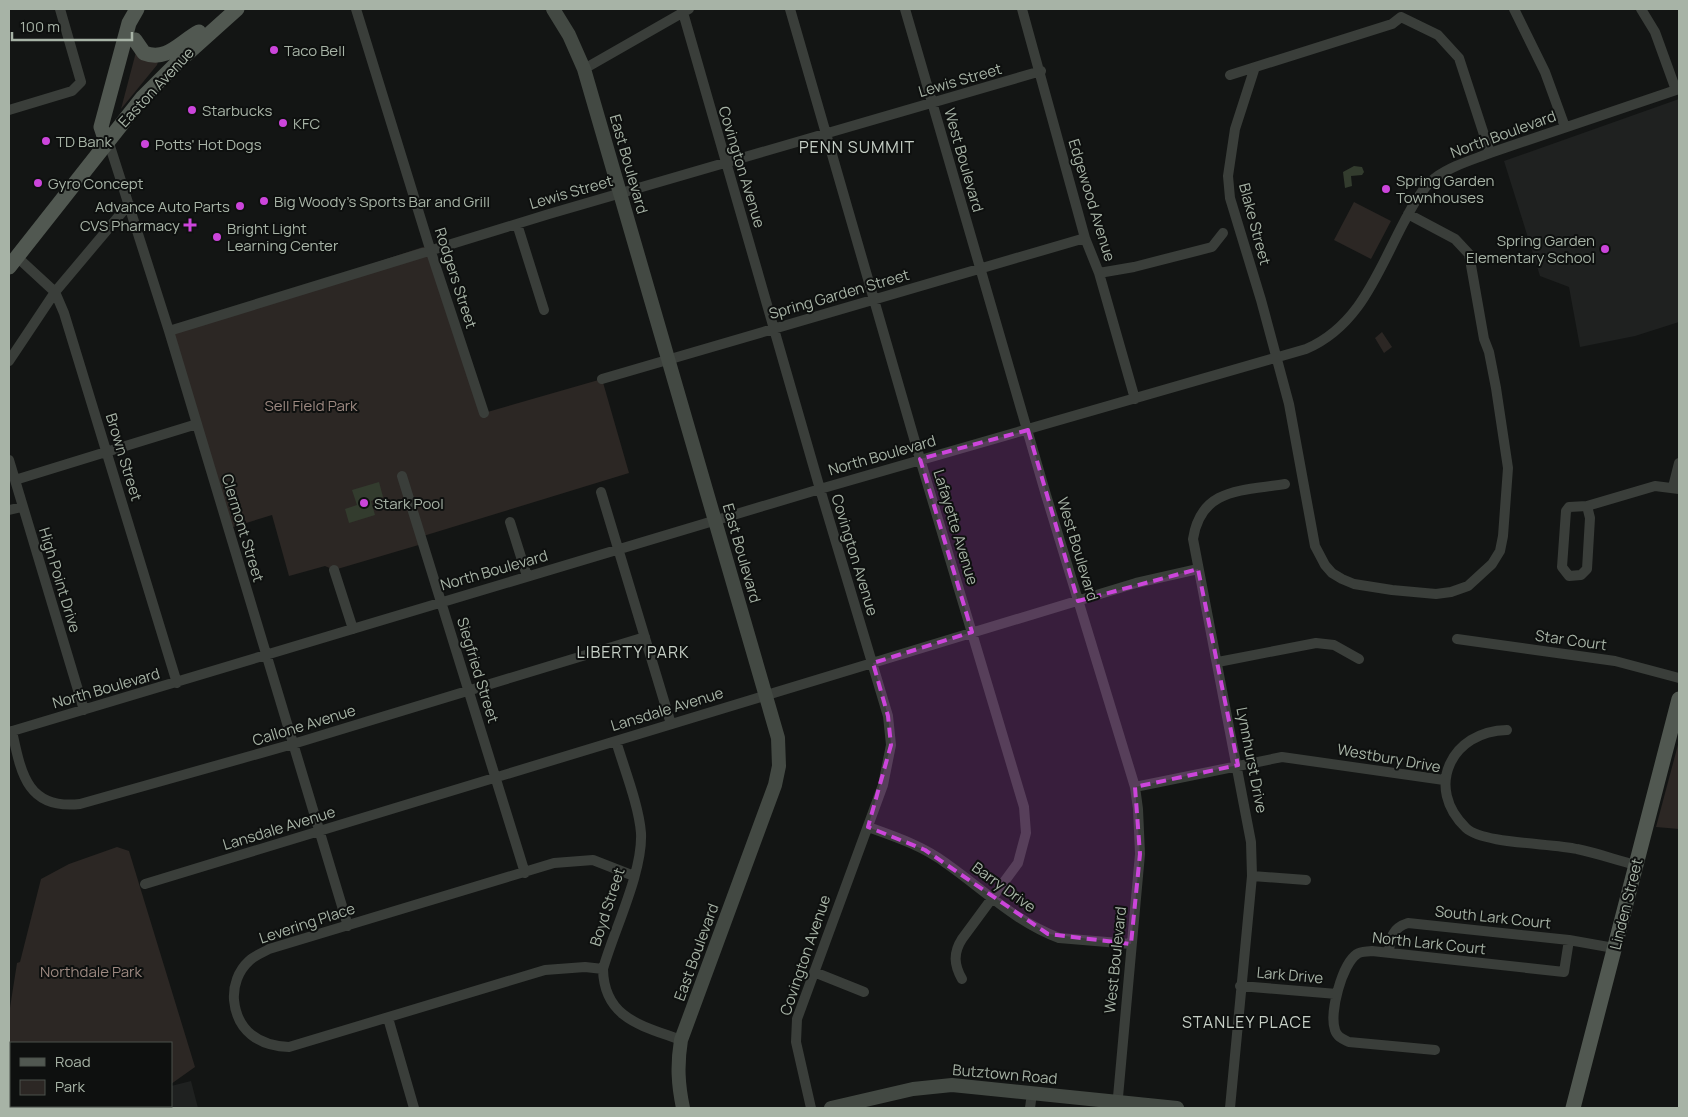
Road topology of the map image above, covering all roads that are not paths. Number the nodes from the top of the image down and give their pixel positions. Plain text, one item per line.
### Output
1 (60, 9) edge
2 (137, 9) edge
3 (237, 9) edge
4 (356, 9) edge
5 (553, 9) edge
6 (790, 9) edge
7 (905, 9) edge
8 (1022, 9) edge
9 (1514, 9) edge
10 (1641, 9) edge
11 (685, 10) edge
12 (1402, 13) edge
13 (217, 26) junction
14 (135, 40) junction
15 (1255, 67) junction
16 (584, 69) junction
17 (1040, 71) junction
18 (1230, 76) dead end
19 (1678, 89) edge
20 (932, 104) junction
21 (9, 110) edge
22 (1565, 127) junction
23 (827, 134) junction
24 (108, 140) junction
25 (1490, 153) junction
26 (726, 163) junction
27 (620, 194) junction
28 (129, 204) junction
29 (1408, 214) junction
30 (517, 224) junction
31 (1222, 233) dead end
32 (1085, 238) junction
33 (431, 252) junction
34 (12, 261) edge
35 (979, 269) junction
36 (1099, 273) junction
37 (55, 292) junction
38 (875, 300) junction
39 (544, 310) dead end
40 (774, 329) junction
41 (169, 331) junction
42 (1278, 358) junction
43 (668, 360) junction
44 (9, 361) edge
45 (602, 379) dead end
46 (1135, 399) junction
47 (484, 413) dead end
48 (196, 424) junction
49 (1028, 430) junction
50 (107, 453) junction
51 (920, 459) junction
52 (9, 460) edge
53 (1679, 463) edge
54 (402, 476) dead end
55 (15, 480) junction
56 (1285, 484) dead end
57 (1676, 488) edge
58 (820, 489) junction
59 (601, 492) dead end
60 (1588, 506) junction
61 (22, 507) junction
62 (9, 510) edge
63 (715, 520) junction
64 (510, 522) dead end
65 (618, 549) junction
66 (1198, 569) junction
67 (334, 570) dead end
68 (527, 576) junction
69 (1078, 601) junction
70 (441, 602) junction
71 (353, 629) junction
72 (972, 632) junction
73 (645, 637) junction
74 (1457, 639) dead end
75 (267, 655) junction
76 (1360, 659) dead end
77 (1218, 662) junction
78 (873, 663) junction
79 (1679, 678) edge
80 (177, 683) junction
81 (469, 691) junction
82 (766, 694) junction
83 (1679, 699) edge
84 (84, 710) junction
85 (671, 724) junction
86 (1507, 730) dead end
87 (10, 732) edge
88 (616, 741) junction
89 (293, 744) junction
90 (1238, 765) junction
91 (496, 779) junction
92 (1444, 780) junction
93 (1135, 788) junction
94 (868, 827) junction
95 (320, 832) junction
96 (1636, 865) junction
97 (525, 873) junction
98 (634, 876) junction
99 (1252, 876) junction
100 (1306, 880) dead end
101 (145, 884) dead end
102 (991, 898) junction
103 (348, 926) junction
104 (1569, 940) junction
105 (1131, 944) junction
106 (1614, 948) junction
107 (1389, 953) junction
108 (603, 969) junction
109 (814, 972) junction
110 (962, 979) dead end
111 (1240, 986) junction
112 (864, 992) dead end
113 (1338, 994) junction
114 (388, 1018) junction
115 (681, 1040) junction
116 (1435, 1050) dead end
117 (1032, 1093) junction
118 (1116, 1105) edge
119 (414, 1108) edge
120 (683, 1108) edge
121 (811, 1108) edge
122 (832, 1108) edge
123 (1030, 1108) edge
124 (1177, 1108) edge
125 (1230, 1108) edge
126 (1573, 1108) edge

1 - 21 street
2 - 14 main road
2 - 24 main road
3 - 13 main road, Easton Avenue
4 - 33 street, Rodgers Street
5 - 16 street, East Boulevard
6 - 23 street, Lafayette Avenue
7 - 20 street, West Boulevard
8 - 17 street, Edgewood Avenue
9 - 22 street
10 - 19 street
11 - 16 street
11 - 26 street, Covington Avenue
12 - 15 street
12 - 25 street
13 - 14 main road
13 - 24 main road, Easton Avenue
14 - 24 main road
15 - 18 street
15 - 42 street, Blake Street
16 - 27 street, East Boulevard
17 - 20 street, Lewis Street
17 - 32 street, Edgewood Avenue
19 - 22 street, North Boulevard
20 - 23 street, Lewis Street
20 - 35 street, West Boulevard
22 - 25 street, North Boulevard
23 - 26 street, Lewis Street
23 - 38 street, Lafayette Avenue
24 - 28 street, Clermont Street
24 - 34 main road, Easton Avenue
25 - 29 street, North Boulevard
26 - 27 street, Lewis Street
26 - 40 street, Covington Avenue
27 - 30 street, Lewis Street
27 - 43 street, East Boulevard
28 - 37 street
28 - 41 street, Clermont Street
29 - 42 street, North Boulevard
29 - 42 street, Blake Street
30 - 33 street, Lewis Street
30 - 39 street
31 - 36 street
32 - 35 street, Spring Garden Street
32 - 36 street, Edgewood Avenue
33 - 41 street, Lewis Street
33 - 47 street, Rodgers Street
34 - 37 street, Brown Street
35 - 38 street, Spring Garden Street
35 - 49 street, West Boulevard
36 - 46 street, Edgewood Avenue
37 - 44 street
37 - 50 street, Brown Street
38 - 40 street, Spring Garden Street
38 - 51 street, Lafayette Avenue
40 - 43 street, Spring Garden Street
40 - 58 street, Covington Avenue
41 - 48 street, Clermont Street
42 - 46 street, North Boulevard
43 - 45 street, Spring Garden Street
43 - 63 street, East Boulevard
46 - 49 street, North Boulevard
48 - 50 street
48 - 75 street, Clermont Street
49 - 51 street, North Boulevard
49 - 69 street, West Boulevard
50 - 55 street
50 - 80 street, Brown Street
51 - 58 street, North Boulevard
51 - 72 street, Lafayette Avenue
52 - 55 street, High Point Drive
53 - 57 street
54 - 70 street, Siegfried Street
55 - 61 street, High Point Drive
56 - 66 street, Lynnhurst Drive
57 - 60 street
58 - 63 street, North Boulevard
58 - 78 street, Covington Avenue
59 - 65 street
60 - 60 street
61 - 62 street
61 - 84 street, High Point Drive
63 - 65 street, North Boulevard
63 - 82 street, East Boulevard
64 - 68 street
65 - 68 street, North Boulevard
65 - 73 street
66 - 69 street, Lansdale Avenue
66 - 77 street, Lynnhurst Drive
67 - 71 street
68 - 70 street, North Boulevard
69 - 72 street, Lansdale Avenue
69 - 93 street, West Boulevard
70 - 71 street, North Boulevard
70 - 81 street, Siegfried Street
71 - 75 street, North Boulevard
72 - 78 street, Lansdale Avenue
72 - 102 street, Lafayette Avenue
73 - 81 street, Callone Avenue
73 - 85 street
74 - 79 street, Star Court
75 - 80 street, North Boulevard
75 - 89 street, Clermont Street
76 - 77 street
77 - 90 street, Lynnhurst Drive
78 - 82 street, Lansdale Avenue
78 - 94 street, Covington Avenue
80 - 84 street, North Boulevard
81 - 89 street, Callone Avenue
81 - 91 street, Siegfried Street
82 - 85 street, Lansdale Avenue
82 - 115 street, East Boulevard
83 - 96 main road, Linden Street
84 - 87 street, North Boulevard
85 - 88 street, Lansdale Avenue
86 - 92 street
87 - 89 street, Callone Avenue
88 - 91 street, Lansdale Avenue
88 - 98 street, Boyd Street
89 - 95 street, Clermont Street
90 - 92 street, Westbury Drive
90 - 93 street, Westbury Drive
90 - 99 street, Lynnhurst Drive
91 - 95 street, Lansdale Avenue
91 - 97 street, Siegfried Street
92 - 96 street, Westbury Drive
93 - 105 street, West Boulevard
94 - 102 street, Barry Drive
94 - 109 street, Covington Avenue
95 - 101 street, Lansdale Avenue
95 - 103 street, Clermont Street
96 - 106 main road, Linden Street
97 - 98 street, Levering Place
97 - 103 street, Levering Place
98 - 108 street, Boyd Street
99 - 100 street
99 - 111 street, Lynnhurst Drive
102 - 105 street, Barry Drive
102 - 110 street, Lafayette Avenue
103 - 114 street, Levering Place
104 - 106 street, South Lark Court
104 - 107 street, South Lark Court
104 - 107 street, North Lark Court
105 - 118 street, West Boulevard
106 - 126 main road, Linden Street
107 - 113 street, North Lark Court
108 - 114 street, Levering Place
108 - 115 street, Boyd Street
109 - 112 street
109 - 121 street, Covington Avenue
111 - 113 street, Lark Drive
111 - 125 street, Lynnhurst Drive
113 - 116 street, North Lark Court
114 - 119 street
115 - 120 street, East Boulevard
117 - 118 street, Butztown Road
117 - 122 street, Butztown Road
117 - 123 street
118 - 124 street, Butztown Road

